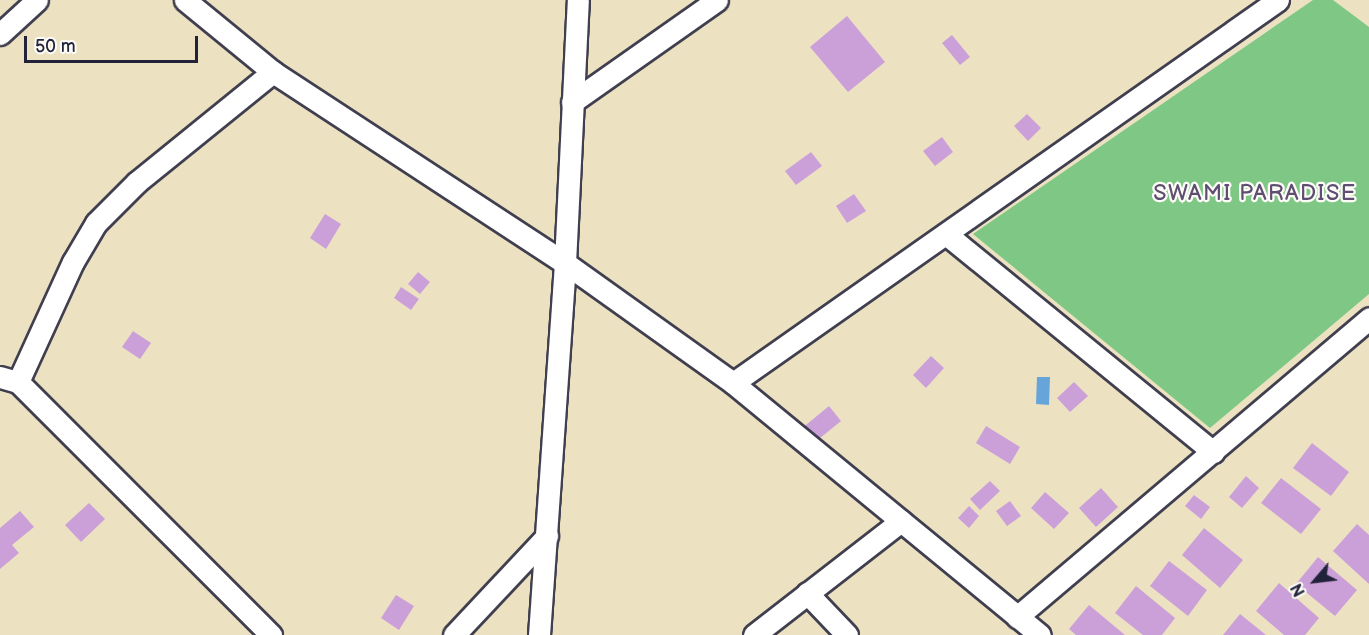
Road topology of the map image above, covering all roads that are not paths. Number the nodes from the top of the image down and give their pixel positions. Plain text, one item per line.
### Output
1 (37, 0) edge
2 (185, 0) edge
3 (578, 0) edge
4 (717, 0) edge
5 (1278, 0) edge
6 (0, 34) edge
7 (273, 72) junction
8 (572, 102) junction
9 (946, 234) junction
10 (565, 263) junction
11 (1369, 318) edge
12 (9, 380) edge
13 (733, 383) junction
14 (1213, 452) junction
15 (901, 521) junction
16 (547, 536) junction
17 (807, 594) junction
18 (1017, 616) junction
19 (271, 635) edge
20 (454, 635) edge
21 (539, 635) edge
22 (754, 635) edge
23 (847, 635) edge
24 (1040, 635) edge

1 - 6 street
2 - 7 street
3 - 8 street
4 - 8 street
5 - 9 street
7 - 10 street
7 - 12 street
8 - 10 street
9 - 13 street
9 - 14 street
10 - 13 street
10 - 16 street
11 - 14 street
12 - 19 street
13 - 15 street
14 - 18 street
15 - 17 street
15 - 18 street
16 - 20 street
16 - 21 street
17 - 22 street
17 - 23 street
18 - 24 street

